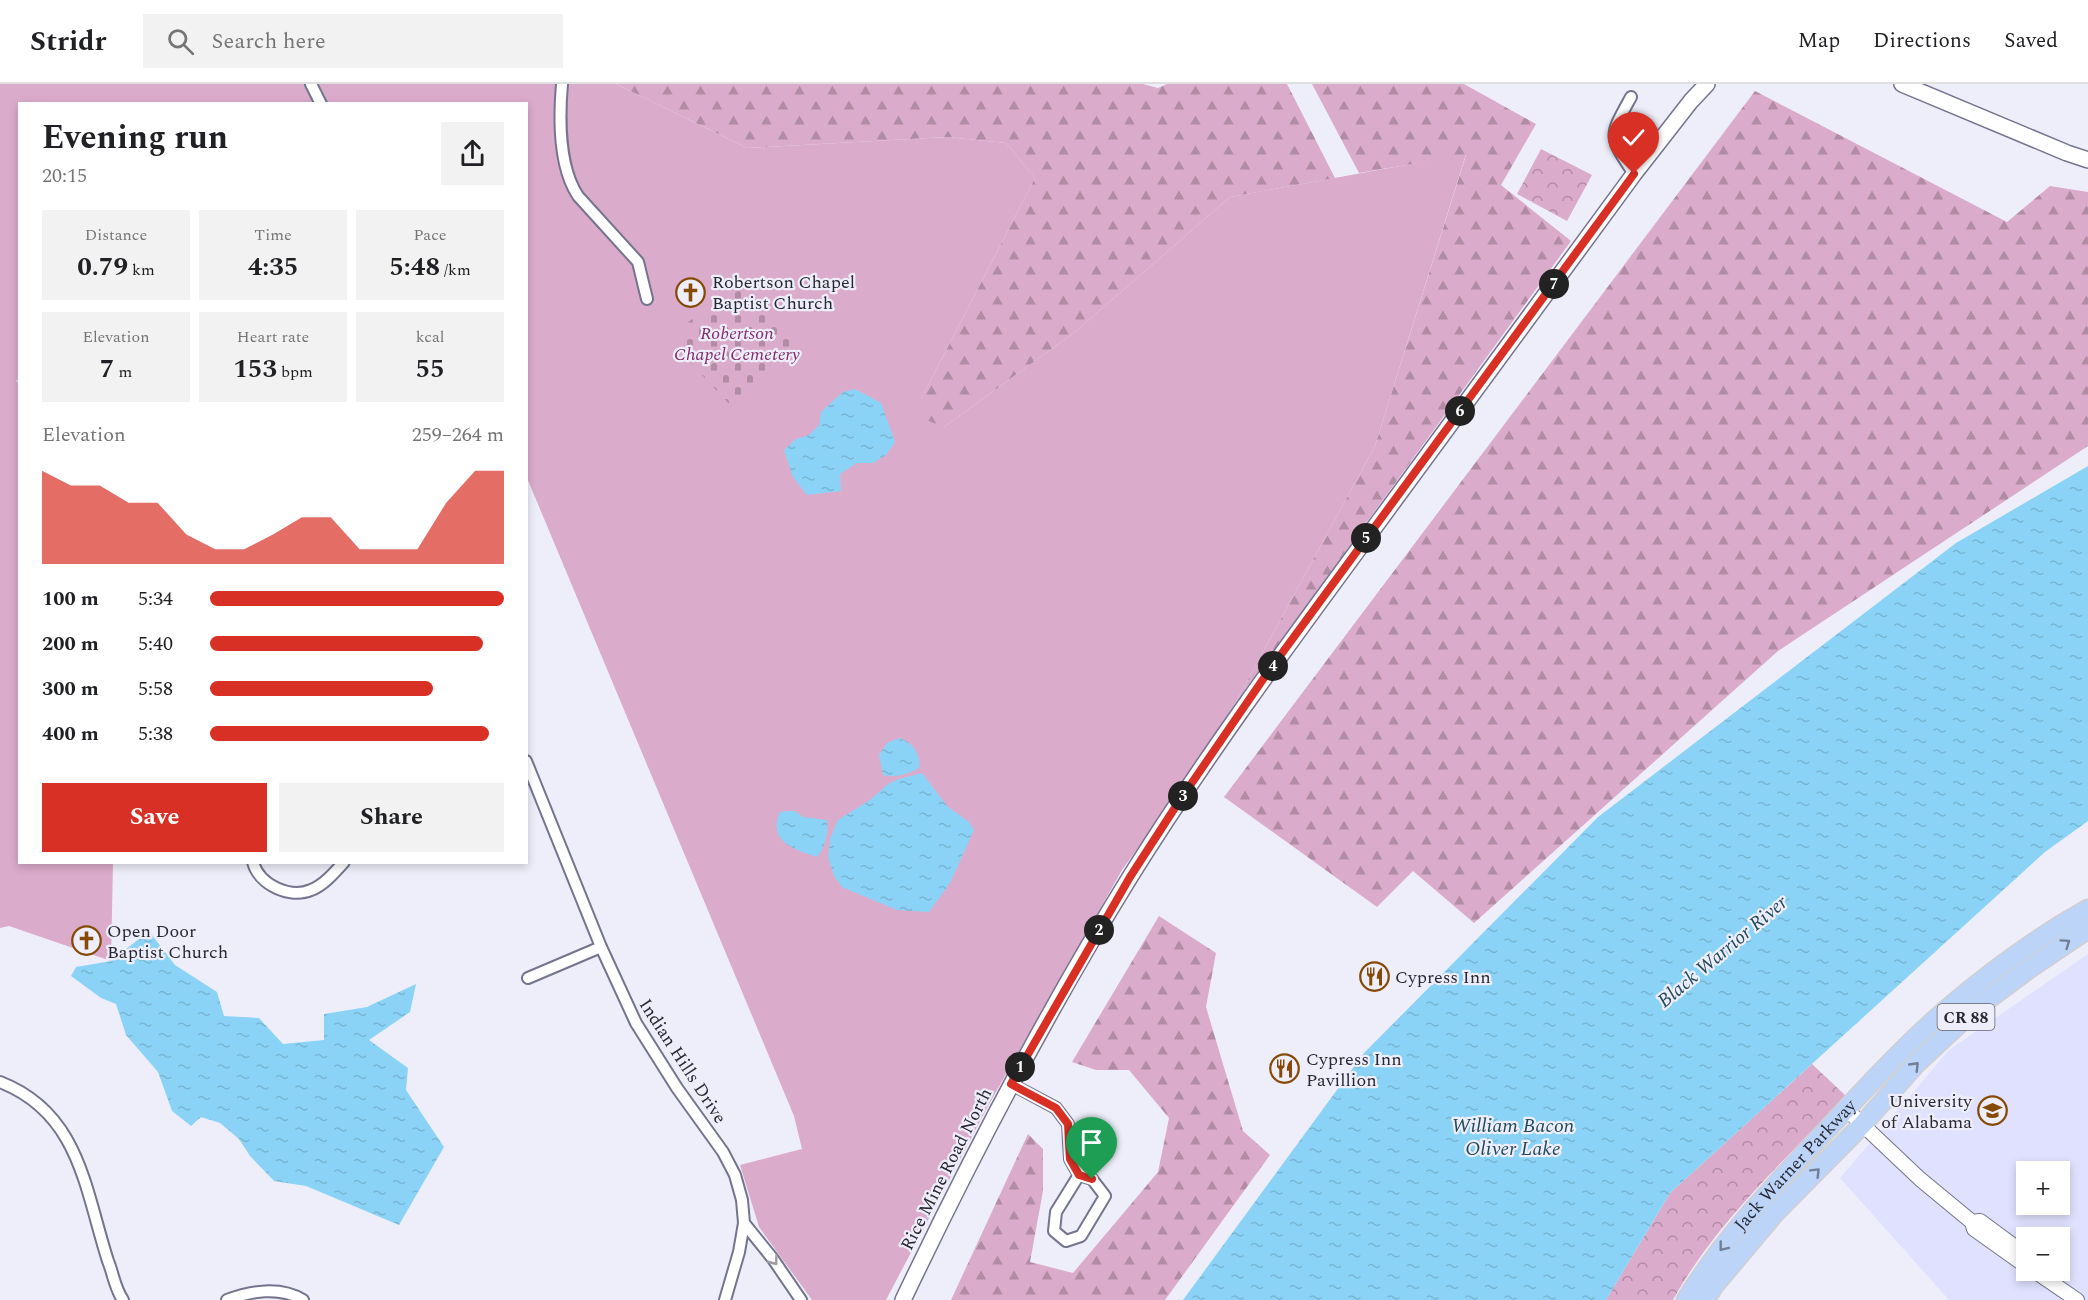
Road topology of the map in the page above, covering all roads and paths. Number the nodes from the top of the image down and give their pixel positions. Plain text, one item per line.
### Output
1 (312, 84) edge
2 (562, 84) edge
3 (1707, 84) edge
4 (1902, 84) edge
5 (1631, 97) dead end
6 (320, 102) edge
7 (2088, 160) edge
8 (1634, 174) junction
9 (647, 299) dead end
10 (528, 766) edge
11 (253, 864) edge
12 (342, 864) edge
13 (2088, 909) edge
14 (2088, 929) edge
15 (600, 947) junction
16 (528, 978) dead end
17 (0, 1082) edge
18 (1011, 1084) junction
19 (1846, 1109) junction
20 (1862, 1125) junction
21 (1079, 1175) junction
22 (1972, 1222) junction
23 (744, 1223) junction
24 (2016, 1248) edge
25 (2016, 1259) edge
26 (2049, 1281) edge
27 (2066, 1281) edge
28 (2088, 1295) edge
29 (123, 1300) edge
30 (227, 1300) edge
31 (303, 1300) edge
32 (725, 1300) edge
33 (801, 1300) edge
34 (903, 1300) edge
35 (1686, 1300) edge
36 (1706, 1300) edge
37 (2077, 1300) edge

1 - 6 street
2 - 9 street
3 - 8 main road, Rice Mine Road North
4 - 7 main road
5 - 8 street
8 - 18 main road, Rice Mine Road North
10 - 15 street, Indian Hills Drive
11 - 12 street
13 - 19 main road, Jack Warner Parkway
20 -> 14 main road, Jack Warner Parkway / CR 88
15 - 16 street
15 - 23 street, Indian Hills Drive
17 - 29 street
18 - 21 street
18 - 34 main road, Rice Mine Road North
19 - 20 street
19 -> 35 main road, Jack Warner Parkway
20 - 22 street
36 -> 20 main road, Jack Warner Parkway / CR 88
21 - 21 street
22 - 24 street
22 - 25 street
23 - 32 street
23 -> 33 street
26 - 37 street
27 - 28 street
30 - 31 street

